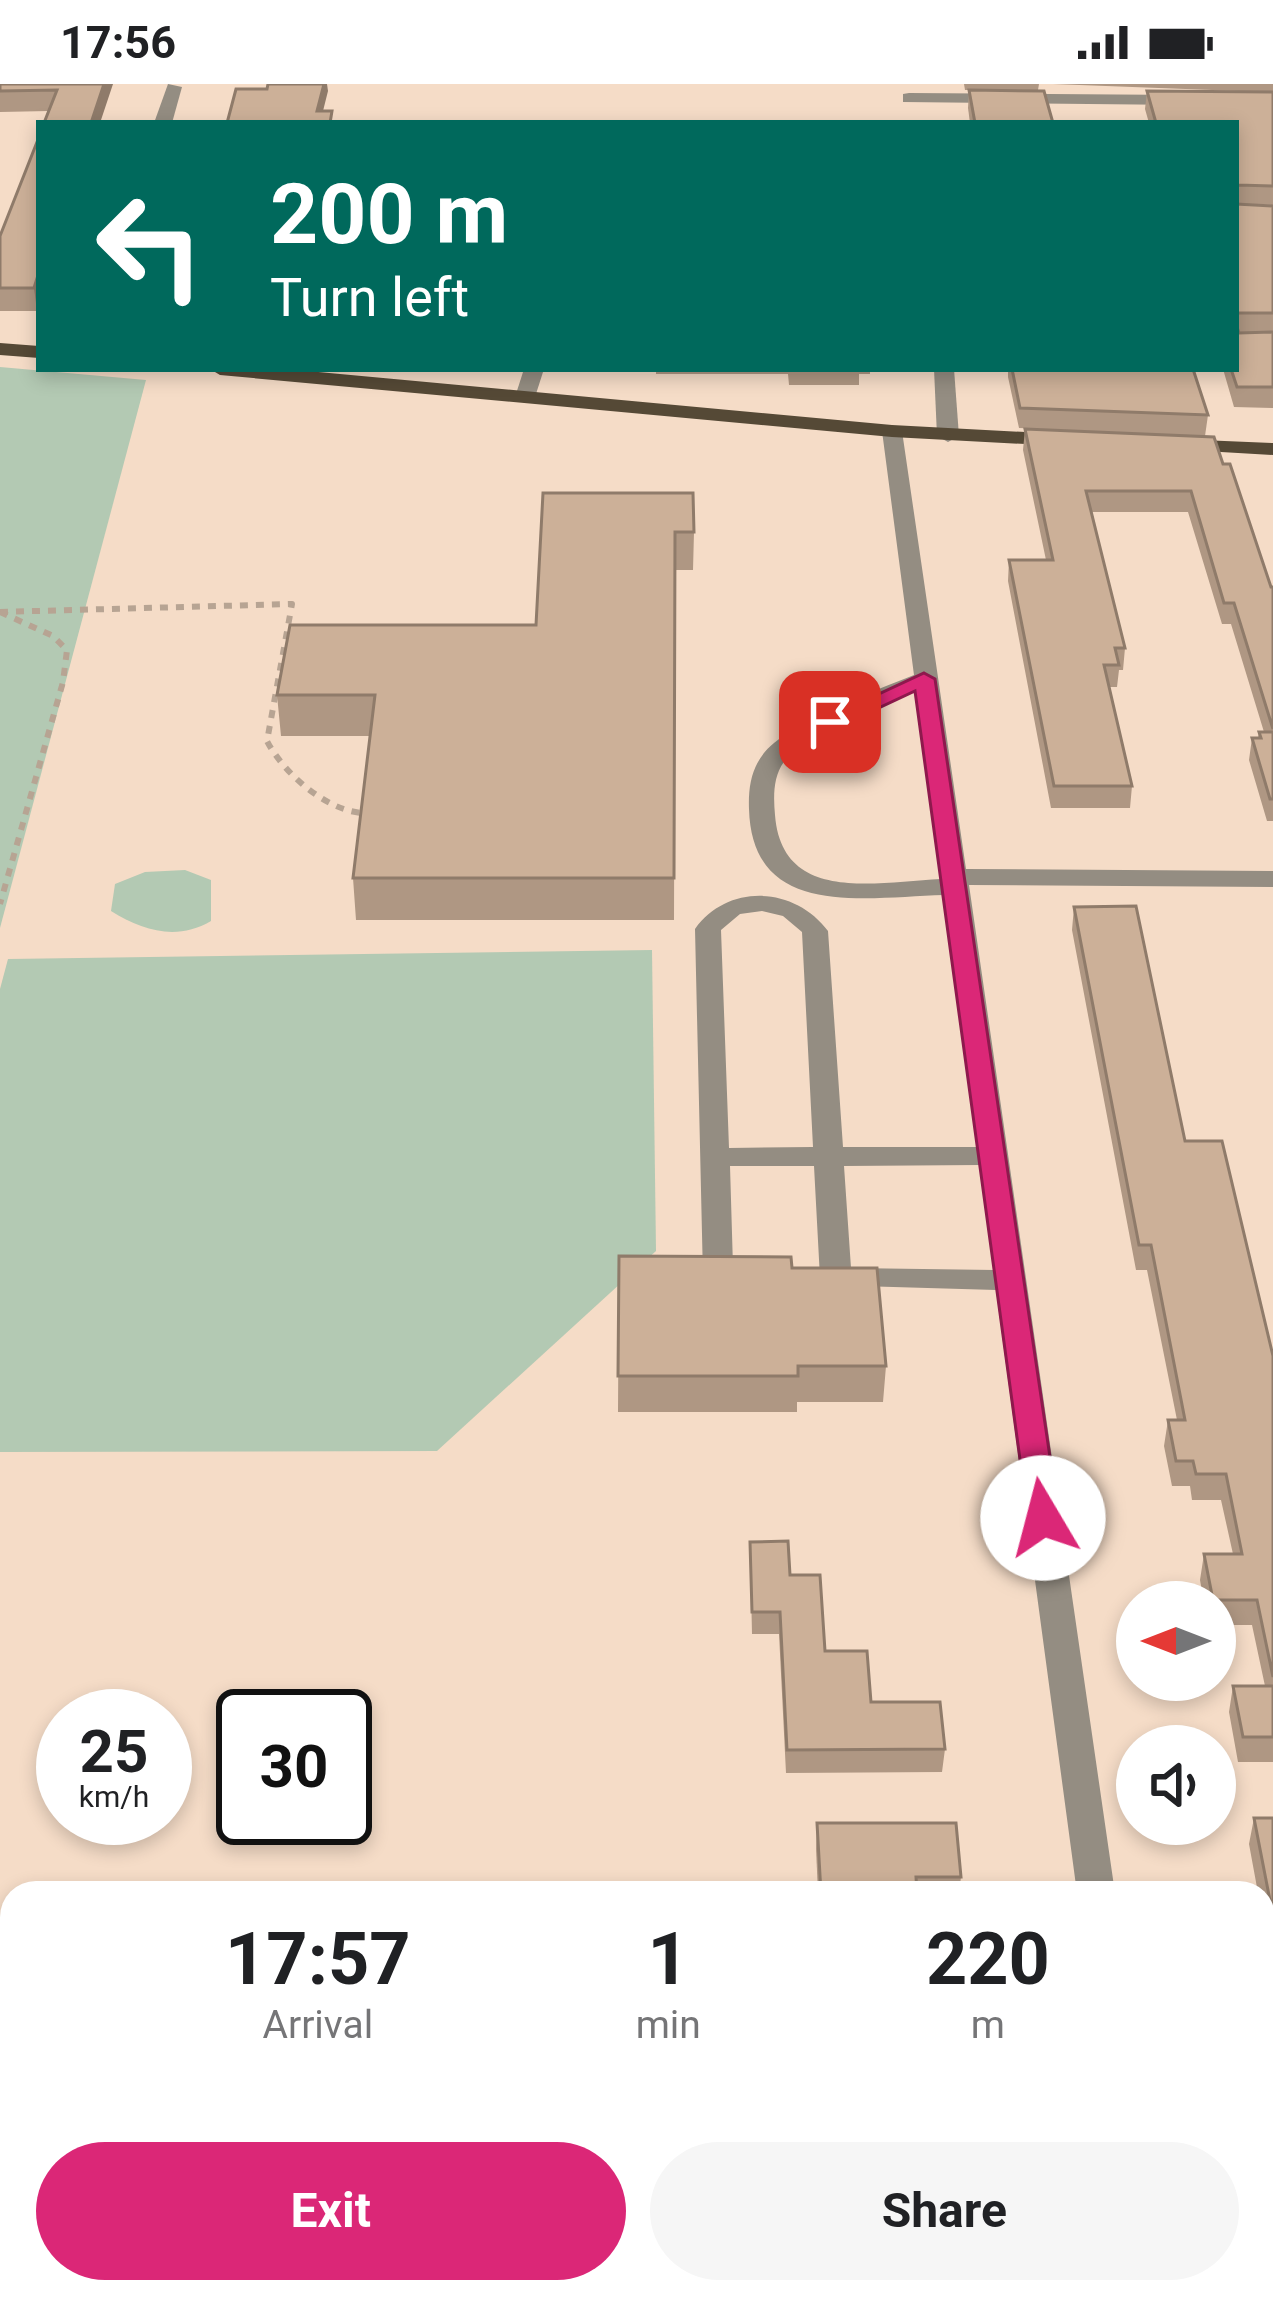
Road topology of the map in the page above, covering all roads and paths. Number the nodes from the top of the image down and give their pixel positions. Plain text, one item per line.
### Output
1 (174, 87) dead end
2 (908, 91) edge
3 (1098, 100) junction
4 (1207, 100) edge
5 (164, 120) edge
6 (1103, 120) edge
7 (0, 349) edge
8 (36, 352) edge
9 (253, 372) edge
10 (533, 372) edge
11 (944, 372) edge
12 (525, 397) junction
13 (892, 431) junction
14 (948, 436) junction
15 (1089, 441) edge
16 (1158, 444) edge
17 (1273, 448) edge
18 (0, 612) edge
19 (924, 679) junction
20 (369, 813) edge
21 (1273, 879) edge
22 (952, 882) junction
23 (0, 904) edge
24 (991, 1156) junction
25 (714, 1157) junction
26 (829, 1157) junction
27 (765, 1278) edge
28 (1009, 1280) junction
29 (1094, 1881) edge

1 - 5 street
2 - 3 street
3 - 4 street
3 - 6 street
7 - 8 main road
9 - 12 main road
10 - 12 street
11 - 14 street
12 - 13 main road
13 - 14 main road
13 - 19 street
14 - 15 main road
16 - 17 main road
18 - 20 path
18 - 23 path
19 - 22 street
19 - 22 street
21 - 22 street
22 - 24 street
24 - 26 street
24 - 28 street
25 - 26 street
25 - 26 street
25 - 27 street
26 - 28 street
28 - 29 street

